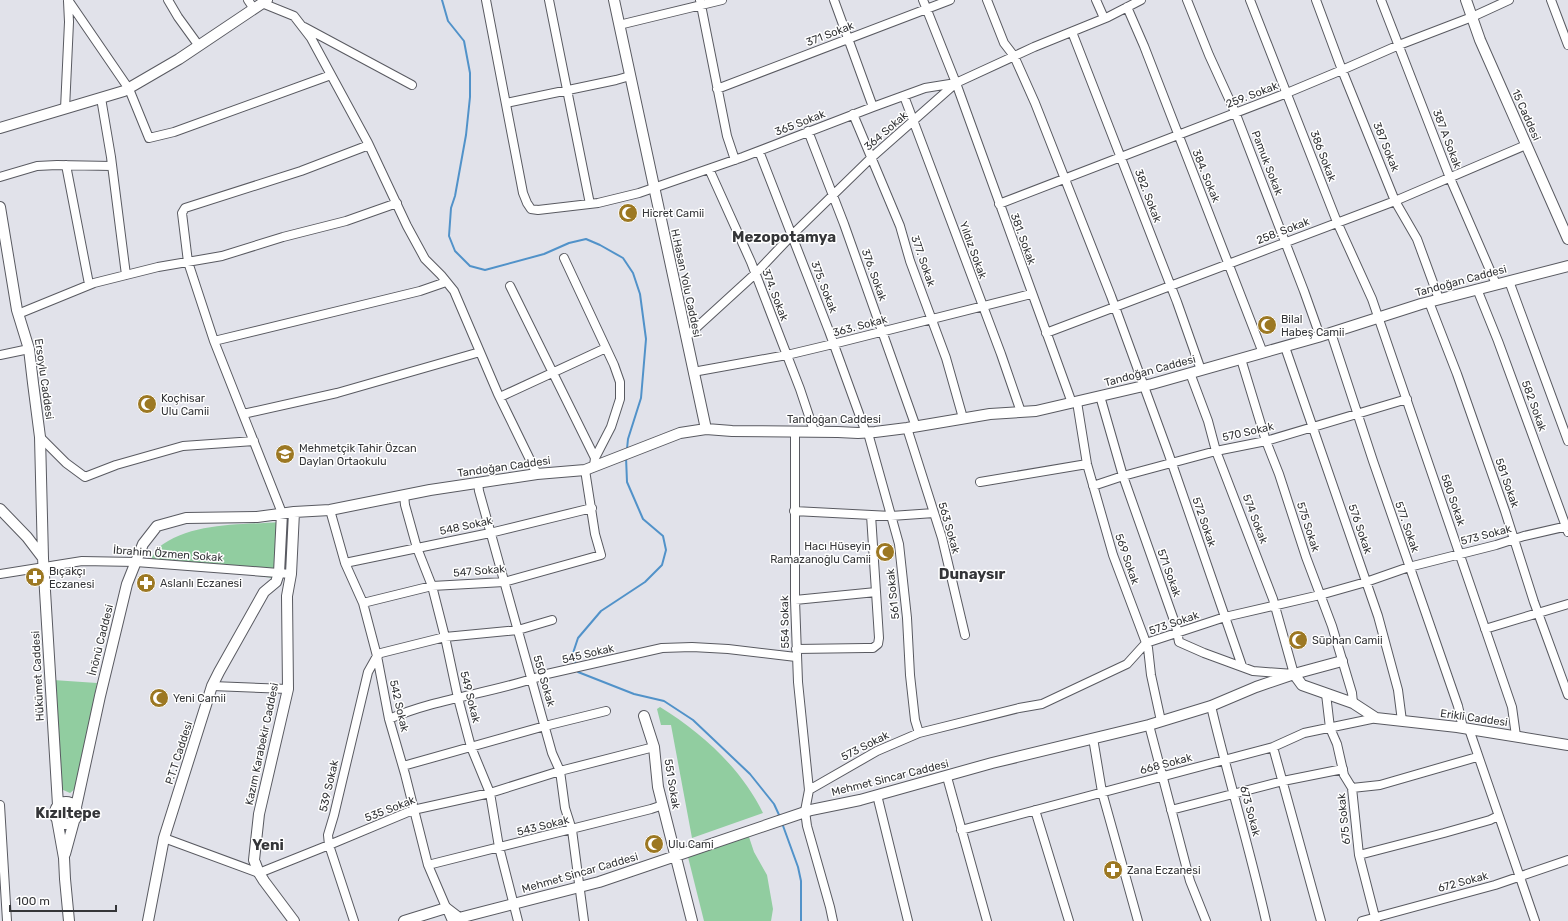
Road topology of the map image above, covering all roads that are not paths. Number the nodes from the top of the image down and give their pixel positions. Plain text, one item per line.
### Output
1 (168, 0) edge
2 (248, 0) edge
3 (486, 0) edge
4 (549, 0) edge
5 (614, 0) edge
6 (722, 0) edge
7 (834, 0) edge
8 (923, 0) edge
9 (948, 0) edge
10 (987, 0) edge
11 (1096, 0) edge
12 (1141, 0) edge
13 (1187, 0) edge
14 (1250, 0) edge
15 (1316, 0) edge
16 (1381, 0) edge
17 (1466, 0) edge
18 (1509, 0) edge
19 (1551, 0) edge
20 (265, 2) edge
21 (700, 3) edge
22 (1127, 7) junction
23 (254, 9) junction
24 (927, 10) junction
25 (1472, 17) junction
26 (1104, 18) junction
27 (619, 25) junction
28 (301, 26) junction
29 (1072, 32) junction
30 (848, 39) junction
31 (1398, 45) junction
32 (1568, 45) edge
33 (199, 46) junction
34 (1014, 56) junction
35 (1342, 70) junction
36 (331, 75) junction
37 (630, 76) junction
38 (956, 83) junction
39 (412, 85) dead end
40 (129, 89) junction
41 (717, 89) junction
42 (567, 90) junction
43 (1287, 93) junction
44 (904, 96) junction
45 (101, 98) junction
46 (506, 102) junction
47 (873, 106) junction
48 (65, 109) junction
49 (1235, 112) junction
50 (853, 114) junction
51 (914, 122) junction
52 (0, 128) edge
53 (808, 131) junction
54 (1178, 136) junction
55 (369, 145) junction
56 (1526, 145) junction
57 (759, 151) junction
58 (1121, 156) junction
59 (871, 158) junction
60 (735, 160) junction
61 (66, 165) junction
62 (112, 166) junction
63 (709, 169) junction
64 (0, 177) edge
65 (1450, 178) junction
66 (1064, 179) junction
67 (653, 188) junction
68 (833, 195) junction
69 (1395, 201) junction
70 (396, 203) junction
71 (590, 204) junction
72 (999, 204) junction
73 (0, 207) edge
74 (1337, 222) junction
75 (792, 235) junction
76 (1568, 239) edge
77 (1285, 242) junction
78 (564, 258) dead end
79 (188, 262) junction
80 (1228, 263) junction
81 (1568, 266) edge
82 (755, 274) junction
83 (126, 275) junction
84 (1509, 281) junction
85 (446, 282) junction
86 (89, 284) junction
87 (1496, 284) junction
88 (510, 286) dead end
89 (1171, 286) junction
90 (1477, 289) junction
91 (1031, 294) junction
92 (1434, 300) junction
93 (983, 308) junction
94 (1115, 308) junction
95 (18, 314) junction
96 (1378, 318) junction
97 (932, 320) junction
98 (882, 331) junction
99 (1046, 333) junction
100 (1331, 333) junction
101 (1320, 336) junction
102 (686, 337) junction
103 (214, 340) junction
104 (833, 344) junction
105 (1285, 346) junction
106 (606, 348) junction
107 (29, 349) junction
108 (480, 352) junction
109 (1263, 353) junction
110 (0, 355) edge
111 (786, 355) junction
112 (1241, 359) junction
113 (1201, 370) junction
114 (693, 372) junction
115 (553, 373) junction
116 (1190, 373) junction
117 (1145, 385) junction
118 (1100, 396) junction
119 (500, 397) junction
120 (1407, 399) junction
121 (1074, 402) junction
122 (1021, 412) junction
123 (243, 414) junction
124 (1358, 414) junction
125 (963, 418) junction
126 (1311, 426) junction
127 (912, 428) junction
128 (706, 429) junction
129 (795, 431) junction
130 (814, 431) junction
131 (867, 433) junction
132 (40, 437) junction
133 (254, 441) junction
134 (1266, 441) junction
135 (1568, 441) edge
136 (1216, 451) junction
137 (1172, 463) junction
138 (1087, 464) junction
139 (591, 465) junction
140 (537, 474) junction
141 (1123, 476) junction
142 (980, 482) dead end
143 (478, 483) junction
144 (1093, 486) junction
145 (404, 495) junction
146 (592, 508) junction
147 (0, 509) edge
148 (330, 510) junction
149 (794, 511) junction
150 (294, 512) junction
151 (282, 513) junction
152 (934, 513) junction
153 (871, 516) junction
154 (891, 516) junction
155 (1567, 528) edge
156 (490, 532) junction
157 (1514, 539) junction
158 (417, 548) junction
159 (1460, 554) junction
160 (44, 562) junction
161 (136, 562) junction
162 (345, 563) junction
163 (1409, 567) junction
164 (279, 573) junction
165 (0, 574) edge
166 (291, 574) junction
167 (504, 582) junction
168 (1366, 582) junction
169 (432, 586) junction
170 (876, 592) junction
171 (1320, 595) junction
172 (795, 600) junction
173 (363, 603) junction
174 (1568, 604) edge
175 (1275, 605) junction
176 (1538, 614) junction
177 (1225, 617) junction
178 (552, 620) dead end
179 (1485, 629) junction
180 (518, 630) junction
181 (1178, 633) junction
182 (965, 635) dead end
183 (445, 637) junction
184 (1146, 644) junction
185 (796, 653) junction
186 (377, 656) junction
187 (1342, 661) junction
188 (1242, 666) junction
189 (1294, 674) junction
190 (532, 680) junction
191 (212, 686) junction
192 (288, 689) junction
193 (1326, 694) junction
194 (1568, 695) edge
195 (458, 698) junction
196 (1353, 703) junction
197 (1211, 706) junction
198 (606, 712) dead end
199 (644, 716) dead end
200 (1376, 718) junction
201 (389, 719) junction
202 (1161, 721) junction
203 (1402, 721) junction
204 (1149, 724) junction
205 (545, 726) junction
206 (1330, 728) junction
207 (1466, 729) junction
208 (919, 733) junction
209 (1516, 736) junction
210 (1093, 738) junction
211 (1568, 745) edge
212 (471, 747) junction
213 (654, 747) junction
214 (1273, 747) junction
215 (1477, 757) junction
216 (1224, 760) junction
217 (403, 766) junction
218 (1343, 769) junction
219 (560, 771) junction
220 (946, 777) junction
221 (1163, 777) junction
222 (1283, 781) junction
223 (1352, 788) junction
224 (809, 790) junction
225 (1102, 792) junction
226 (490, 793) junction
227 (877, 795) junction
228 (1234, 795) junction
229 (0, 805) edge
230 (663, 805) junction
231 (58, 806) junction
232 (76, 808) junction
233 (413, 810) junction
234 (1035, 810) junction
235 (1171, 810) junction
236 (805, 812) junction
237 (1498, 816) junction
238 (58, 819) junction
239 (74, 821) junction
240 (572, 830) junction
241 (961, 830) junction
242 (164, 838) junction
243 (329, 845) junction
244 (499, 847) junction
245 (1359, 855) junction
246 (675, 856) junction
247 (64, 858) junction
248 (1, 860) edge
249 (1568, 860) edge
250 (428, 865) junction
251 (259, 873) junction
252 (1519, 876) junction
253 (580, 887) junction
254 (514, 904) junction
255 (446, 908) junction
256 (1376, 919) edge
257 (7, 921) edge
258 (69, 921) edge
259 (148, 921) edge
260 (294, 921) edge
261 (354, 921) edge
262 (404, 921) edge
263 (452, 921) edge
264 (518, 921) edge
265 (584, 921) edge
266 (692, 921) edge
267 (833, 921) edge
268 (908, 921) edge
269 (987, 921) edge
270 (1069, 921) edge
271 (1138, 921) edge
272 (1206, 921) edge
273 (1266, 921) edge
274 (1321, 921) edge
275 (1362, 921) edge
276 (1535, 921) edge

1 - 33 street
2 - 23 street
3 - 46 street
4 - 42 street
5 - 27 street, H.Hasan Yolu Caddesi
6 - 21 street
7 - 30 street
8 - 24 street, 381. Sokak
9 - 24 street, 371 Sokak
10 - 34 street, 572 Sokak
11 - 26 street
12 - 22 street, 364 Sokak
13 - 49 street, Pamuk Sokak
14 - 43 street, 386 Sokak
15 - 35 street, 387 Sokak
16 - 31 street, 387 A Sokak
17 - 25 street, 15 Caddesi
18 - 25 street, 259. Sokak
19 - 32 street
20 - 23 street
20 - 28 street
21 - 27 street
21 - 41 street
22 - 26 street, 364 Sokak
22 - 54 street, 384. Sokak
23 - 33 street
24 - 30 street, 371 Sokak
24 - 38 street, 381. Sokak
25 - 31 street, 259. Sokak
25 - 56 street, 15 Caddesi
26 - 29 street, 364 Sokak
27 - 37 street, H.Hasan Yolu Caddesi
28 - 36 street
28 - 39 street
29 - 34 street, 364 Sokak
29 - 58 street, 382. Sokak
30 - 41 street, 371 Sokak
30 - 47 street
31 - 35 street, 259. Sokak
31 - 65 street, 387 A Sokak
33 - 40 street
34 - 38 street, 364 Sokak
34 - 66 street, 572 Sokak
35 - 43 street, 259. Sokak
35 - 69 street, 387 Sokak
36 - 40 street
36 - 55 street
37 - 42 street
37 - 67 street, H.Hasan Yolu Caddesi
38 - 44 street, 365 Sokak
38 - 51 street, 364 Sokak
38 - 72 street, 381. Sokak
40 - 45 street
40 - 48 street
41 - 60 street
42 - 46 street
42 - 71 street
43 - 49 street, 259. Sokak
43 - 74 street, 386 Sokak
44 - 47 street, 365 Sokak
44 - 51 street, Yıldız Sokak
45 - 48 street
45 - 62 street
46 - 71 street, 365 Sokak
47 - 50 street, 365 Sokak
48 - 52 street
49 - 54 street, 259. Sokak
49 - 77 street, Pamuk Sokak
50 - 53 street, 365 Sokak
50 - 59 street, 377. Sokak
51 - 59 street, 364 Sokak
51 - 93 street, Yıldız Sokak
53 - 57 street, 365 Sokak
53 - 68 street, 376. Sokak
54 - 58 street, 259. Sokak
54 - 80 street, 384. Sokak
55 - 70 street
55 - 79 street
56 - 65 street, 258. Sokak
56 - 76 street, 15 Caddesi
57 - 60 street, 365 Sokak
57 - 75 street, 375. Sokak
58 - 66 street, 259. Sokak
58 - 89 street, 382. Sokak
59 - 68 street, 364 Sokak
59 - 97 street, 377. Sokak
60 - 63 street, 365 Sokak
61 - 62 street
61 - 64 street
61 - 86 street
62 - 83 street
63 - 67 street, 365 Sokak
63 - 82 street, 374. Sokak
65 - 69 street, 258. Sokak
65 - 87 street, 387 A Sokak
66 - 72 street, 259. Sokak
66 - 94 street, 572 Sokak
67 - 71 street, 365 Sokak
67 - 102 street, H.Hasan Yolu Caddesi
68 - 75 street, 364 Sokak
68 - 98 street, 376. Sokak
69 - 74 street, 258. Sokak
69 - 92 street, 387 Sokak
70 - 79 street
70 - 85 street
72 - 91 street, 381. Sokak
73 - 95 street, Ersoylu Caddesi
74 - 77 street, 258. Sokak
74 - 96 street, 386 Sokak
75 - 82 street, 364 Sokak
75 - 104 street, 375. Sokak
77 - 80 street, 258. Sokak
77 - 101 street, Pamuk Sokak
78 - 106 street
79 - 83 street
79 - 103 street
80 - 89 street, 258. Sokak
80 - 109 street, 384. Sokak
81 - 84 street, Tandoğan Caddesi
82 - 102 street, 364 Sokak
82 - 111 street, 374. Sokak
83 - 86 street
84 - 87 street, Tandoğan Caddesi
84 - 135 street
85 - 103 street
85 - 108 street
86 - 95 street
87 - 90 street, Tandoğan Caddesi
88 - 115 street
89 - 94 street, 258. Sokak
89 - 113 street, 382. Sokak
90 - 92 street, Tandoğan Caddesi
90 - 155 street, 582 Sokak
91 - 93 street, 363. Sokak
91 - 99 street, 381. Sokak
92 - 96 street, Tandoğan Caddesi
92 - 157 street, 581 Sokak
93 - 97 street, 363. Sokak
93 - 122 street, Yıldız Sokak
94 - 99 street, 258. Sokak
94 - 117 street, 572 Sokak
95 - 107 street, Ersoylu Caddesi
96 - 100 street, Tandoğan Caddesi
96 - 120 street, 580 Sokak
97 - 98 street, 363. Sokak
97 - 125 street, 377. Sokak
98 - 104 street, 363. Sokak
98 - 127 street, 376. Sokak
99 - 121 street, 381. Sokak
100 - 101 street, Tandoğan Caddesi
100 - 124 street, 577. Sokak
101 - 105 street, Tandoğan Caddesi
102 - 114 street, H.Hasan Yolu Caddesi
103 - 123 street
104 - 111 street, 363. Sokak
104 - 131 street, 375. Sokak
105 - 109 street, Tandoğan Caddesi
105 - 126 street, 576 Sokak
106 - 115 street
106 - 139 street
107 - 110 street
107 - 132 street, Ersoylu Caddesi
108 - 119 street
108 - 123 street
109 - 112 street, Tandoğan Caddesi
111 - 114 street, 363. Sokak
111 - 130 street, 374. Sokak
112 - 113 street, Tandoğan Caddesi
112 - 134 street, 575 Sokak
113 - 116 street, Tandoğan Caddesi
114 - 128 street, H.Hasan Yolu Caddesi
115 - 119 street
115 - 139 street
116 - 117 street, Tandoğan Caddesi
116 - 136 street, 574 Sokak
117 - 118 street, Tandoğan Caddesi
117 - 137 street, 572 Sokak
118 - 121 street, Tandoğan Caddesi
118 - 141 street, 571 Sokak
119 - 140 street
120 - 124 street, 570 Sokak
120 - 159 street, 580 Sokak
121 - 122 street, Tandoğan Caddesi
121 - 138 street, 569 Sokak
122 - 125 street, Tandoğan Caddesi
123 - 133 street
124 - 126 street, 570 Sokak
124 - 163 street, 577. Sokak
125 - 127 street, Tandoğan Caddesi
126 - 134 street, 570 Sokak
126 - 168 street, 576 Sokak
127 - 131 street, Tandoğan Caddesi
127 - 152 street, 563 Sokak
128 - 129 street, Tandoğan Caddesi
128 - 139 street, Tandoğan Caddesi
129 - 130 street, Tandoğan Caddesi
129 - 149 street, 554 Sokak
130 - 131 street, Tandoğan Caddesi
131 - 154 street, 561 Sokak
132 - 133 street
132 - 160 street, Ersoylu Caddesi
133 - 151 street
134 - 136 street, 570 Sokak
134 - 171 street, 575 Sokak
136 - 137 street, 570 Sokak
136 - 175 street, 574 Sokak
137 - 141 street, 570 Sokak
137 - 177 street, 572 Sokak
138 - 142 street
138 - 144 street, 569 Sokak
139 - 140 street, Tandoğan Caddesi
139 - 146 street
140 - 143 street, Tandoğan Caddesi
141 - 144 street, 570 Sokak
141 - 181 street, 571 Sokak
143 - 145 street, Tandoğan Caddesi
143 - 156 street, 550 Sokak
144 - 184 street, 569 Sokak
145 - 148 street, Tandoğan Caddesi
145 - 158 street, 549 Sokak
146 - 156 street, 548 Sokak
146 - 167 street, 547 Sokak
147 - 160 street
148 - 150 street, Tandoğan Caddesi
148 - 162 street, 542 Sokak
149 - 153 street
149 - 172 street, 554 Sokak
150 - 151 street, Tandoğan Caddesi
150 - 166 street, Kazım Karabekir Caddesi
151 - 161 street, Tandoğan Caddesi
151 - 164 street
152 - 154 street
152 - 182 street, 563 Sokak
153 - 154 street
153 - 170 street
154 - 208 street, 561 Sokak
155 - 157 street, 573 Sokak
156 - 158 street, 548 Sokak
156 - 167 street, 550 Sokak
157 - 159 street, 573 Sokak
157 - 176 street, 581 Sokak
158 - 162 street, 548 Sokak
158 - 169 street, 549 Sokak
159 - 163 street, 573 Sokak
159 - 179 street, 580 Sokak
160 - 161 street, İbrahim Özmen Sokak
160 - 165 street, İbrahim Özmen Sokak
160 - 231 street, Hükümet Caddesi
161 - 164 street, İbrahim Özmen Sokak
161 - 232 street, İnönü Caddesi
162 - 173 street, 542 Sokak
163 - 168 street, 573 Sokak
163 - 207 street, 577. Sokak
164 - 166 street, İbrahim Özmen Sokak
164 - 191 street, P.T.T Caddesi
166 - 192 street, Kazım Karabekir Caddesi
167 - 169 street, 547 Sokak
167 - 180 street, 550 Sokak
168 - 171 street, 573 Sokak
168 - 203 street, 576 Sokak
169 - 173 street, 547 Sokak
169 - 183 street, 549 Sokak
170 - 172 street
170 - 185 street, 545 Sokak
171 - 175 street, 573 Sokak
171 - 187 street, 575 Sokak
172 - 185 street, 554 Sokak
173 - 186 street, 542 Sokak
174 - 176 street
175 - 177 street, 573 Sokak
175 - 189 street, 574 Sokak
176 - 179 street
176 - 194 street, 581 Sokak
177 - 181 street, 573 Sokak
177 - 188 street, 572 Sokak
178 - 180 street
179 - 209 street, 580 Sokak
180 - 183 street
180 - 190 street, 550 Sokak
181 - 184 street, 573 Sokak
181 - 188 street, 571 Sokak
183 - 186 street
183 - 195 street, 549 Sokak
184 - 202 street, 569 Sokak
184 - 208 street, 573 Sokak
185 - 190 street, 545 Sokak
185 - 224 street, 554 Sokak
186 - 201 street, 542 Sokak
186 - 243 street, 539 Sokak
187 - 189 street, Mehmet Sincar Caddesi
187 - 196 street, 575 Sokak
188 - 189 street, 571 Sokak
189 - 193 street
189 - 197 street, Mehmet Sincar Caddesi
190 - 195 street, 545 Sokak
190 - 205 street, 550 Sokak
191 - 192 street
191 - 242 street, P.T.T Caddesi
192 - 251 street, Kazım Karabekir Caddesi
193 - 196 street
193 - 206 street, 675 Sokak
195 - 201 street, 545 Sokak
195 - 212 street, 549 Sokak
196 - 200 street
197 - 202 street, Mehmet Sincar Caddesi
197 - 216 street, 673 Sokak
198 - 205 street
199 - 213 street, 551 Sokak
200 - 203 street, Erikli Caddesi
200 - 206 street, 668 Sokak
201 - 217 street, 542 Sokak
202 - 204 street, Mehmet Sincar Caddesi
203 - 207 street, Erikli Caddesi
204 - 210 street, Mehmet Sincar Caddesi
204 - 221 street
205 - 212 street
205 - 219 street, 550 Sokak
206 - 214 street, 668 Sokak
206 - 218 street, 675 Sokak
207 - 209 street, Erikli Caddesi
207 - 215 street, 577. Sokak
208 - 224 street, 573 Sokak
209 - 211 street, Erikli Caddesi
210 - 220 street, Mehmet Sincar Caddesi
210 - 225 street
212 - 217 street
212 - 226 street, 549 Sokak
213 - 219 street, 535 Sokak
213 - 230 street, 551 Sokak
214 - 216 street, 668 Sokak
214 - 222 street
215 - 223 street
215 - 237 street, 577. Sokak
216 - 221 street, 668 Sokak
216 - 228 street, 673 Sokak
217 - 233 street, 542 Sokak
218 - 222 street
218 - 223 street, 675 Sokak
219 - 226 street, 535 Sokak
219 - 240 street, 550 Sokak
220 - 227 street, Mehmet Sincar Caddesi
220 - 241 street
221 - 225 street, 668 Sokak
221 - 235 street
222 - 228 street
222 - 274 street
223 - 245 street, 675 Sokak
224 - 236 street, 554 Sokak
225 - 234 street, 668 Sokak
225 - 271 street
226 - 233 street, 535 Sokak
226 - 244 street, 549 Sokak
227 - 236 street, Mehmet Sincar Caddesi
227 - 268 street
228 - 235 street
228 - 273 street, 673 Sokak
229 - 248 street
230 - 240 street, 543 Sokak
230 - 246 street, 551 Sokak
231 - 232 street
231 - 238 street
232 - 239 street
233 - 243 street, 535 Sokak
233 - 250 street, 542 Sokak
234 - 241 street, 668 Sokak
234 - 270 street
235 - 272 street
236 - 246 street, Mehmet Sincar Caddesi
236 - 267 street
237 - 245 street
237 - 252 street, 577. Sokak
238 - 239 street
238 - 247 street
239 - 247 street
240 - 244 street, 543 Sokak
240 - 253 street, 550 Sokak
241 - 269 street
242 - 251 street
242 - 259 street, P.T.T Caddesi
243 - 251 street, 535 Sokak
243 - 261 street, 539 Sokak
244 - 250 street, 543 Sokak
244 - 254 street, 549 Sokak
245 - 256 street, 675 Sokak
246 - 253 street, Mehmet Sincar Caddesi
246 - 266 street, 551 Sokak
247 - 258 street
248 - 257 street
249 - 252 street, 672 Sokak
250 - 255 street, 542 Sokak
251 - 260 street, Kazım Karabekir Caddesi
252 - 256 street, 672 Sokak
252 - 276 street, 577. Sokak
253 - 254 street, Mehmet Sincar Caddesi
253 - 265 street, 550 Sokak
254 - 255 street, Mehmet Sincar Caddesi
254 - 264 street, 549 Sokak
255 - 262 street
255 - 263 street, 542 Sokak
256 - 275 street, 672 Sokak

